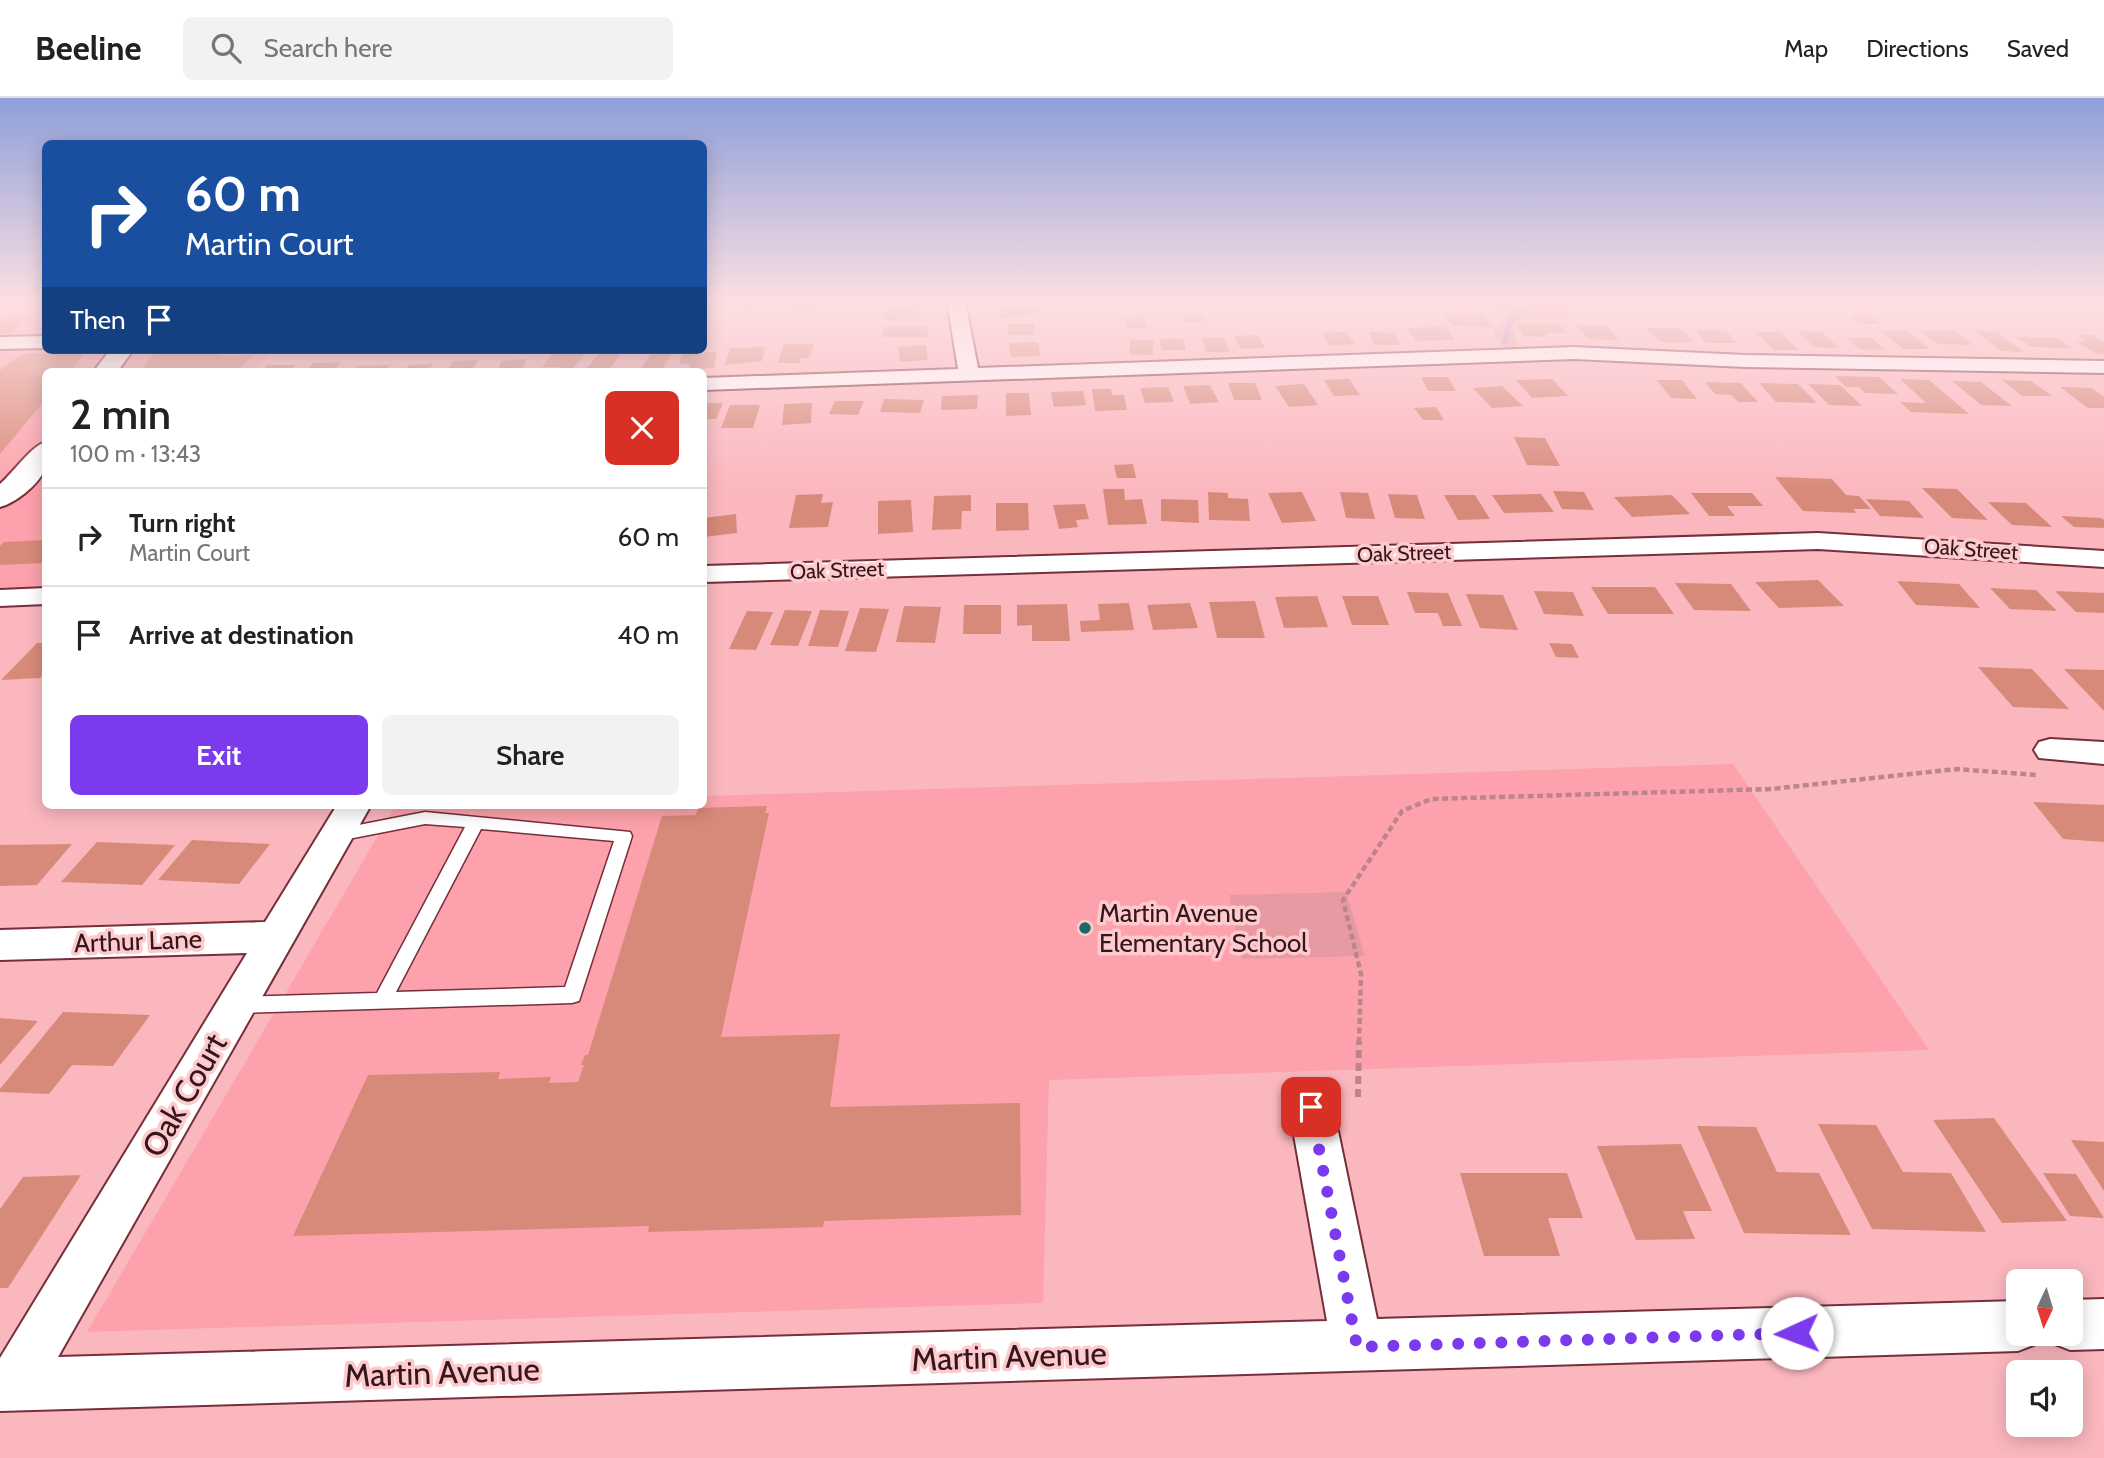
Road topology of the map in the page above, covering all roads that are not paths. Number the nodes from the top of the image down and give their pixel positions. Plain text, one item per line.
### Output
1 (967, 364) edge
2 (1259, 364) edge
3 (1900, 364) edge
4 (2104, 368) edge
5 (969, 375) junction
6 (707, 384) edge
7 (42, 455) edge
8 (0, 498) edge
9 (2104, 559) edge
10 (707, 574) edge
11 (42, 596) edge
12 (0, 598) edge
13 (2104, 753) edge
14 (2044, 762) road end
15 (345, 820) edge
16 (475, 825) junction
17 (277, 937) junction
18 (0, 945) edge
19 (382, 1001) junction
20 (236, 1005) junction
21 (1311, 1107) dead end
22 (2104, 1324) edge
23 (2083, 1325) edge
24 (2006, 1326) edge
25 (1357, 1347) junction
26 (7, 1384) edge

1 - 5 street
2 - 5 street
3 - 4 street
5 - 6 street
7 - 8 street
9 - 10 street, Oak Street
11 - 12 street
13 - 14 street
15 - 16 lane
15 - 17 street, Oak Court
16 - 19 lane
16 - 19 lane
17 - 18 street, Arthur Lane
17 - 20 street, Oak Court
19 - 20 lane
20 - 26 street, Oak Court
21 - 25 street
22 - 23 street
24 - 25 street, Martin Avenue
25 - 26 street, Martin Avenue

